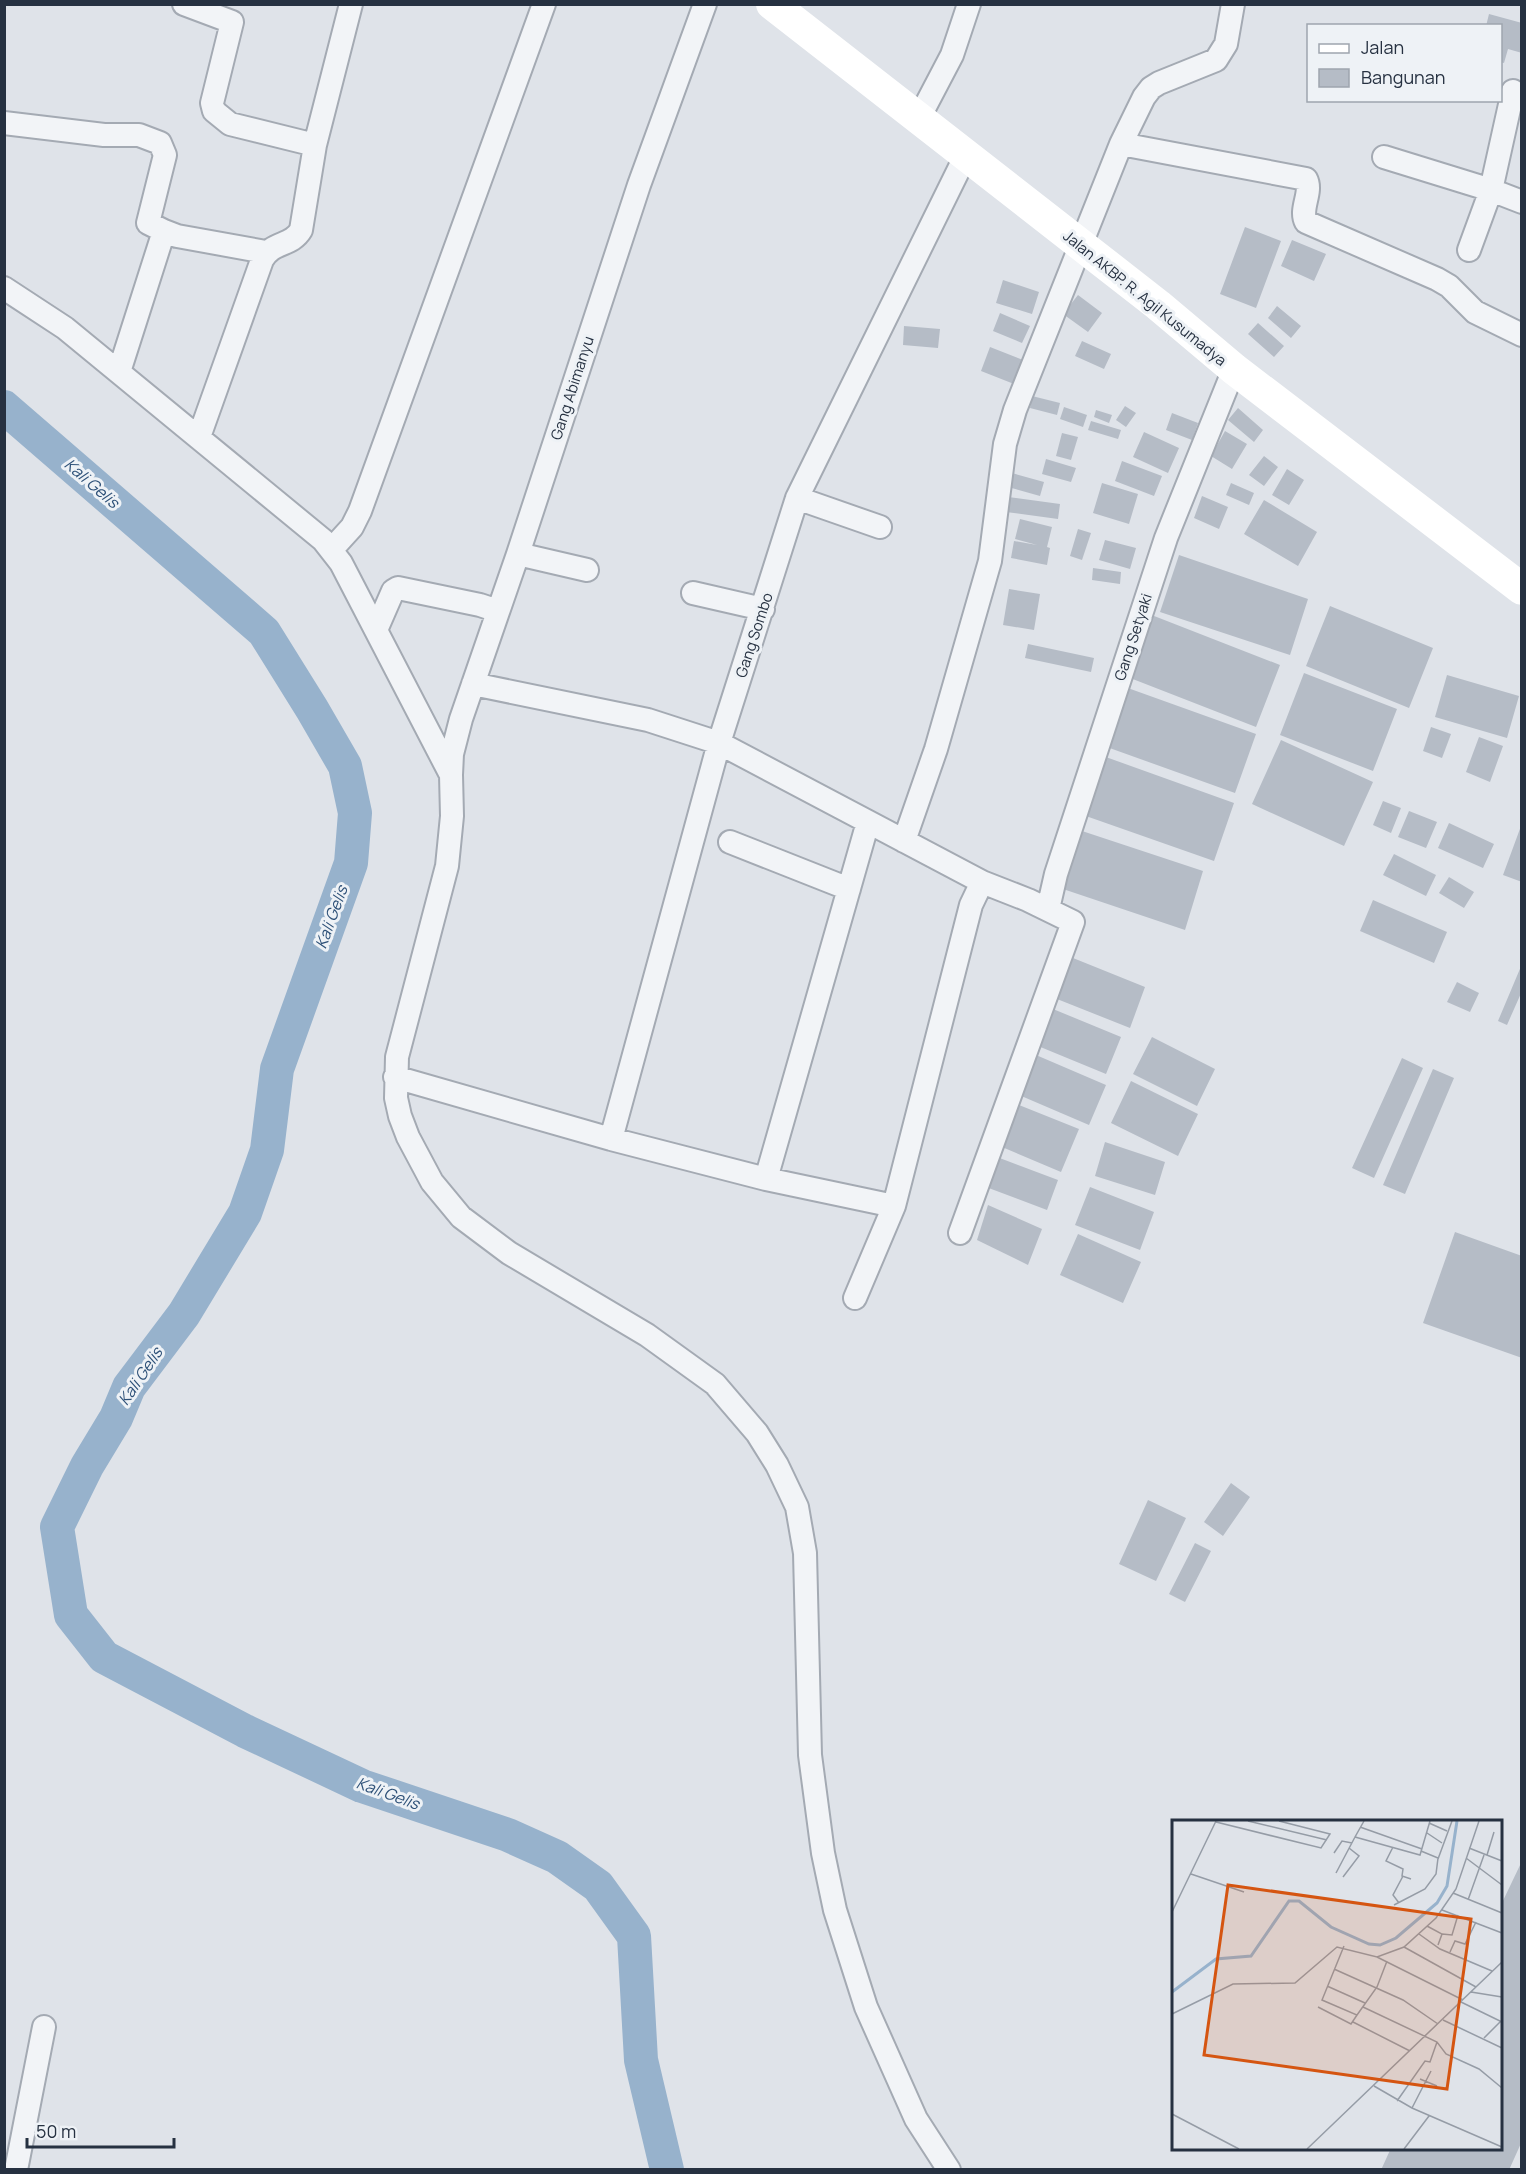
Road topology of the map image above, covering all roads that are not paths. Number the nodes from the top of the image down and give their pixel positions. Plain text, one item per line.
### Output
1 (184, 4) edge
2 (351, 4) edge
3 (544, 4) edge
4 (705, 4) edge
5 (772, 4) edge
6 (969, 4) edge
7 (1233, 4) edge
8 (1513, 91) dead end
9 (919, 118) junction
10 (4, 123) edge
11 (1121, 144) junction
12 (315, 145) junction
13 (965, 156) junction
14 (1384, 157) dead end
15 (1491, 190) junction
16 (1521, 201) edge
17 (164, 231) junction
18 (1080, 246) junction
19 (1469, 250) dead end
20 (266, 252) junction
21 (4, 288) edge
22 (1521, 335) edge
23 (1234, 369) junction
24 (119, 372) junction
25 (200, 437) junction
26 (797, 498) junction
27 (880, 527) dead end
28 (332, 549) junction
29 (518, 554) junction
30 (587, 570) dead end
31 (1521, 589) edge
32 (693, 592) dead end
33 (763, 609) junction
34 (498, 611) junction
35 (376, 630) junction
36 (473, 684) junction
37 (719, 743) junction
38 (451, 775) junction
39 (868, 822) junction
40 (904, 841) junction
41 (730, 842) dead end
42 (982, 882) junction
43 (849, 889) junction
44 (1048, 909) junction
45 (395, 1077) junction
46 (611, 1139) junction
47 (766, 1179) junction
48 (894, 1206) junction
49 (960, 1233) dead end
50 (855, 1298) dead end
51 (44, 2027) dead end
52 (16, 2169) edge
53 (949, 2169) edge

1 - 12 street
2 - 12 street
3 - 28 street
4 - 29 street, Gang Abimanyu
5 - 9 main road, Jalan AKBP. R. Agil Kusumadya
6 - 9 street
7 - 11 street
8 - 15 street
9 - 13 main road, Jalan AKBP. R. Agil Kusumadya
10 - 17 street
11 - 18 street
11 - 22 street
12 - 20 street
13 - 18 main road, Jalan AKBP. R. Agil Kusumadya
13 - 26 street, Gang Sombo
14 - 15 street
15 - 16 street
15 - 19 street
17 - 20 street
17 - 24 street
18 - 23 main road, Jalan AKBP. R. Agil Kusumadya
18 - 40 street
20 - 25 street
21 - 24 street
23 - 31 main road, Jalan AKBP. R. Agil Kusumadya
23 - 44 street, Gang Setyaki
24 - 25 street
25 - 28 street
26 - 27 street
26 - 33 street, Gang Sombo
28 - 35 street
29 - 30 street
29 - 34 street, Gang Abimanyu
32 - 33 street
33 - 37 street, Gang Sombo
34 - 35 street
34 - 36 street, Gang Abimanyu
35 - 38 street
36 - 37 street
36 - 38 street, Gang Abimanyu
37 - 39 street
37 - 46 street, Gang Sombo
38 - 45 street
39 - 40 street
39 - 43 street
40 - 42 street
41 - 43 street
42 - 44 street
42 - 48 street
43 - 47 street
44 - 49 street
45 - 46 street
45 - 53 street
46 - 47 street
47 - 48 street
48 - 50 street
51 - 52 street

